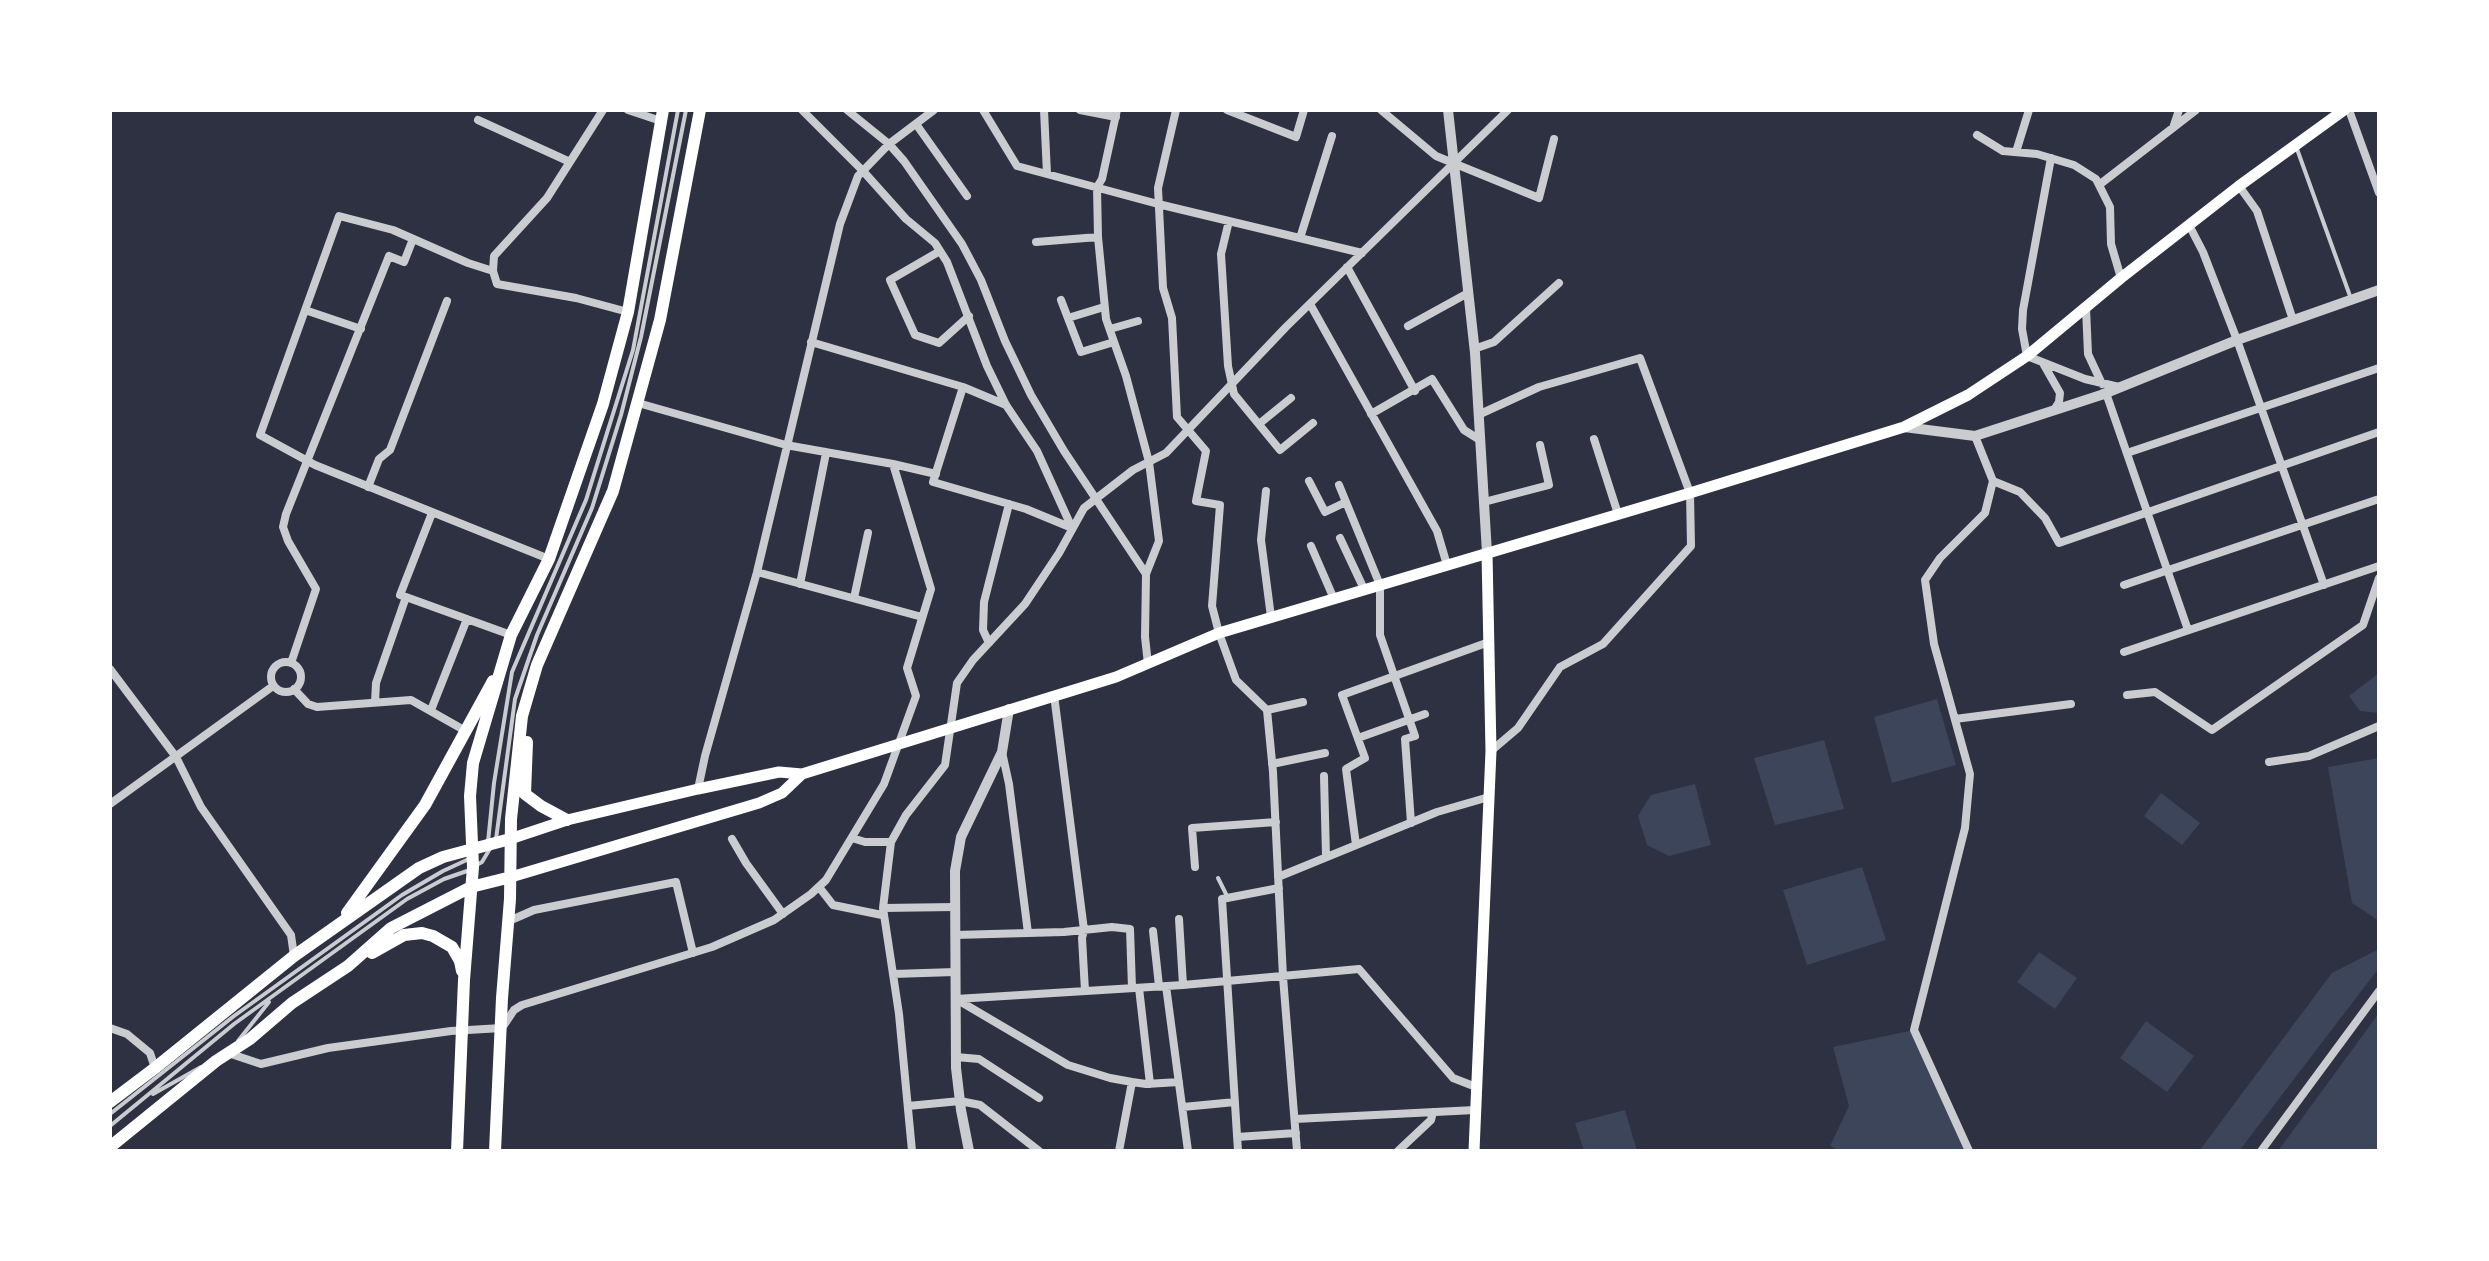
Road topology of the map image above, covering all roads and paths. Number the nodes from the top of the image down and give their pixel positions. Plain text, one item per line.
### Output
1 (604, 110) edge
2 (628, 110) edge
3 (678, 110) edge
4 (686, 110) edge
5 (700, 110) edge
6 (802, 110) edge
7 (847, 110) edge
8 (934, 110) edge
9 (983, 110) edge
10 (1044, 110) edge
11 (1080, 110) edge
12 (1176, 110) edge
13 (1304, 110) edge
14 (1381, 110) edge
15 (1448, 110) edge
16 (1508, 110) edge
17 (2029, 110) edge
18 (2179, 110) edge
19 (2196, 110) edge
20 (2346, 110) edge
21 (1231, 111) edge
22 (1117, 114) edge
23 (662, 116) edge
24 (478, 120) dead end
25 (916, 124) junction
26 (2173, 128) junction
27 (1977, 135) dead end
28 (1332, 136) dead end
29 (1554, 139) dead end
30 (889, 144) junction
31 (2296, 145) junction
32 (2016, 152) junction
33 (2051, 158) junction
34 (570, 162) junction
35 (1452, 163) junction
36 (864, 171) junction
37 (1047, 174) junction
38 (2099, 186) junction
39 (2239, 186) junction
40 (1097, 187) junction
41 (2379, 193) edge
42 (967, 196) dead end
43 (1158, 204) junction
44 (1229, 220) junction
45 (2189, 225) junction
46 (1098, 237) junction
47 (1300, 238) junction
48 (413, 239) junction
49 (1036, 242) dead end
50 (940, 251) junction
51 (1362, 252) junction
52 (1347, 267) junction
53 (493, 271) junction
54 (2121, 278) junction
55 (1560, 283) dead end
56 (2378, 293) edge
57 (1468, 294) junction
58 (1061, 300) dead end
59 (2352, 300) junction
60 (447, 301) dead end
61 (1310, 304) junction
62 (1104, 307) junction
63 (2086, 308) junction
64 (305, 310) junction
65 (628, 312) junction
66 (969, 316) junction
67 (1068, 318) junction
68 (2293, 320) junction
69 (1138, 321) dead end
70 (1408, 326) dead end
71 (361, 329) junction
72 (1110, 329) junction
73 (2237, 340) junction
74 (811, 342) junction
75 (1114, 342) junction
76 (1474, 349) junction
77 (2027, 356) junction
78 (2042, 363) junction
79 (2379, 368) edge
80 (1231, 384) junction
81 (962, 387) junction
82 (2104, 388) junction
83 (1414, 391) junction
84 (1291, 398) dead end
85 (638, 404) junction
86 (1006, 405) junction
87 (2262, 409) junction
88 (2054, 410) junction
89 (1372, 414) junction
90 (1478, 415) junction
91 (1313, 423) dead end
92 (1259, 424) junction
93 (1904, 427) junction
94 (1187, 430) junction
95 (2379, 432) edge
96 (1974, 436) junction
97 (1594, 439) dead end
98 (1480, 440) junction
99 (786, 445) junction
100 (1540, 445) dead end
101 (826, 453) junction
102 (2127, 453) junction
103 (307, 461) junction
104 (1149, 462) junction
105 (893, 464) junction
106 (2282, 466) junction
107 (936, 474) junction
108 (1309, 481) dead end
109 (1993, 481) junction
110 (1338, 485) dead end
111 (368, 487) junction
112 (1266, 491) dead end
113 (1690, 493) junction
114 (1095, 498) junction
115 (2379, 499) edge
116 (1346, 502) junction
117 (1484, 502) junction
118 (1009, 504) junction
119 (432, 513) junction
120 (2148, 513) junction
121 (1618, 514) junction
122 (2303, 526) junction
123 (1072, 528) junction
124 (868, 533) dead end
125 (1340, 538) dead end
126 (1311, 546) dead end
127 (1487, 553) junction
128 (549, 559) junction
129 (1447, 565) junction
130 (2379, 566) edge
131 (2167, 570) junction
132 (756, 572) junction
133 (1146, 574) junction
134 (2379, 578) edge
135 (800, 584) junction
136 (2324, 584) junction
137 (1380, 585) junction
138 (2124, 586) dead end
139 (1364, 590) junction
140 (406, 597) junction
141 (854, 598) junction
142 (1334, 599) junction
143 (922, 617) junction
144 (1271, 617) junction
145 (467, 619) junction
146 (2188, 630) junction
147 (1219, 633) junction
148 (511, 635) junction
149 (1489, 642) junction
150 (989, 644) junction
151 (2124, 652) dead end
152 (291, 663) junction
153 (1148, 664) junction
154 (501, 665) junction
155 (537, 665) junction
156 (110, 669) edge
157 (1394, 674) junction
158 (274, 686) junction
159 (294, 689) junction
160 (1054, 695) junction
161 (2127, 695) dead end
162 (376, 702) junction
163 (1303, 702) dead end
164 (2072, 704) dead end
165 (431, 710) junction
166 (1010, 710) junction
167 (1268, 710) junction
168 (1426, 714) dead end
169 (1954, 719) junction
170 (1409, 720) junction
171 (2379, 726) edge
172 (464, 730) junction
173 (951, 730) junction
174 (1358, 738) junction
175 (897, 745) junction
176 (1491, 751) junction
177 (1002, 752) junction
178 (1325, 753) dead end
179 (176, 757) junction
180 (2269, 762) dead end
181 (1272, 764) junction
182 (802, 774) junction
183 (1324, 776) dead end
184 (698, 789) junction
185 (1489, 797) junction
186 (110, 804) edge
187 (567, 820) junction
188 (1276, 822) junction
189 (1411, 822) junction
190 (852, 838) junction
191 (510, 839) junction
192 (732, 839) dead end
193 (891, 842) junction
194 (1356, 845) junction
195 (478, 853) junction
196 (1326, 857) junction
197 (1195, 867) dead end
198 (511, 877) junction
199 (1278, 877) junction
200 (1218, 878) dead end
201 (471, 887) junction
202 (819, 887) junction
203 (1279, 888) junction
204 (1228, 898) junction
205 (954, 908) junction
206 (882, 912) junction
207 (783, 914) junction
208 (1179, 919) dead end
209 (508, 921) junction
210 (337, 925) junction
211 (1084, 930) junction
212 (1154, 931) dead end
213 (1028, 933) junction
214 (954, 935) junction
215 (693, 953) junction
216 (294, 956) junction
217 (348, 966) junction
218 (955, 972) junction
219 (893, 974) junction
220 (1283, 977) junction
221 (464, 980) junction
222 (1227, 981) junction
223 (1183, 984) junction
224 (1162, 986) junction
225 (1136, 988) junction
226 (1085, 991) junction
227 (2379, 992) edge
228 (272, 998) junction
229 (956, 998) junction
230 (110, 1028) edge
231 (502, 1028) junction
232 (463, 1030) junction
233 (222, 1057) junction
234 (956, 1057) junction
235 (156, 1068) junction
236 (1132, 1082) junction
237 (1179, 1082) junction
238 (1150, 1084) junction
239 (1476, 1086) junction
240 (1038, 1098) dead end
241 (110, 1102) edge
242 (140, 1102) junction
243 (960, 1102) junction
244 (1235, 1102) junction
245 (908, 1106) junction
246 (1183, 1107) junction
247 (1475, 1110) junction
248 (1432, 1112) junction
249 (110, 1114) edge
250 (1295, 1119) junction
251 (110, 1126) edge
252 (1296, 1133) junction
253 (1237, 1137) junction
254 (110, 1147) edge
255 (456, 1151) edge
256 (495, 1151) edge
257 (912, 1151) edge
258 (969, 1151) edge
259 (1039, 1151) edge
260 (1119, 1151) edge
261 (1188, 1151) edge
262 (1238, 1151) edge
263 (1298, 1151) edge
264 (1398, 1151) edge
265 (1474, 1151) edge
266 (1969, 1151) edge
267 (2261, 1151) edge

1 - 34 street
2 - 23 street
3 - 195 lane
4 - 195 lane
5 - 85 main road
6 - 36 street
7 - 30 street
8 - 25 street
9 - 37 street
10 - 37 street
11 - 22 street
12 - 43 street
13 - 21 street
14 - 35 street
15 - 35 street
16 - 35 street
17 - 32 street
18 - 26 street
19 - 26 street
20 - 31 main road
20 - 41 street
22 - 40 street
23 - 65 main road
24 - 34 street
25 - 30 street
25 - 42 street
26 - 38 street
27 - 32 street
28 - 47 street
29 - 35 street
30 - 36 street
30 - 114 street
31 - 39 main road
31 - 59 lane
32 - 33 street
33 - 38 street
33 - 77 street
34 - 53 street
35 - 51 street
35 - 57 street
36 - 50 street
36 - 74 street
37 - 40 street
38 - 54 street
39 - 45 main road
39 - 68 street
40 - 43 street
40 - 46 street
43 - 44 street
43 - 94 street
44 - 47 street
44 - 80 street
45 - 54 main road
45 - 73 street
46 - 49 street
46 - 62 street
47 - 51 street
48 - 53 street
48 - 64 street
48 - 71 street
50 - 66 street
50 - 66 street
51 - 52 street
52 - 61 street
52 - 83 street
53 - 65 street
54 - 63 main road
55 - 76 street
56 - 59 street
57 - 70 street
57 - 76 street
58 - 67 street
59 - 68 street
60 - 111 street
61 - 80 street
61 - 89 street
62 - 67 street
62 - 72 street
63 - 77 main road
63 - 82 street
64 - 71 street
64 - 103 street
65 - 128 main road
66 - 86 street
67 - 75 street
68 - 73 street
69 - 72 street
71 - 103 street
72 - 75 street
73 - 82 street
73 - 87 street
74 - 81 street
74 - 99 street
75 - 104 street
76 - 90 street
77 - 78 street
77 - 93 main road
78 - 82 street
78 - 88 street
79 - 87 street
80 - 92 street
80 - 94 street
81 - 86 street
81 - 107 street
82 - 88 street
82 - 102 street
83 - 89 street
83 - 98 street
84 - 92 street
85 - 99 street
85 - 155 main road
86 - 123 street
87 - 102 street
87 - 106 street
88 - 96 street
89 - 129 street
90 - 98 street
90 - 113 street
91 - 92 street
93 - 96 street
93 - 113 main road
94 - 104 street
94 - 147 street
95 - 106 street
96 - 109 street
97 - 121 street
98 - 117 street
99 - 101 street
99 - 132 street
100 - 117 street
101 - 105 street
101 - 135 street
102 - 120 street
103 - 111 street
103 - 152 street
104 - 114 street
104 - 133 street
105 - 107 street
105 - 143 street
106 - 120 street
106 - 122 street
107 - 118 street
108 - 116 street
109 - 120 street
109 - 169 street
110 - 116 street
111 - 119 street
112 - 144 street
113 - 121 main road
113 - 176 street
114 - 123 street
114 - 133 street
115 - 122 street
116 - 137 street
117 - 127 street
118 - 123 street
118 - 150 street
119 - 128 street
119 - 140 street
120 - 131 street
121 - 127 main road
122 - 131 street
122 - 136 street
123 - 150 street
124 - 141 street
125 - 139 street
126 - 142 street
127 - 129 main road
127 - 149 main road
128 - 148 main road
129 - 137 main road
130 - 136 street
131 - 138 street
131 - 146 street
132 - 135 street
132 - 184 street
133 - 153 street
134 - 161 street
135 - 141 street
136 - 146 street
137 - 139 main road
137 - 157 street
139 - 142 main road
140 - 145 street
140 - 162 street
141 - 143 street
142 - 144 main road
143 - 175 street
144 - 147 main road
145 - 148 street
145 - 165 street
146 - 151 street
147 - 153 main road
147 - 167 street
148 - 154 main road
149 - 157 street
149 - 176 main road
150 - 173 street
152 - 158 street
152 - 159 street
153 - 160 main road
154 - 172 main road
154 - 195 main road
155 - 187 main road
155 - 191 main road
156 - 179 street
157 - 170 street
157 - 174 street
158 - 159 street
158 - 179 street
159 - 162 street
160 - 166 main road
160 - 211 street
162 - 165 street
163 - 167 street
164 - 169 street
165 - 172 street
166 - 173 main road
166 - 177 street
167 - 181 street
168 - 170 street
169 - 266 street
170 - 174 street
170 - 189 street
171 - 180 street
172 - 210 main road
173 - 175 main road
173 - 193 street
174 - 194 street
175 - 182 main road
175 - 190 street
176 - 185 main road
177 - 205 street
177 - 213 street
178 - 181 street
179 - 186 street
179 - 216 street
181 - 188 street
182 - 184 main road
182 - 198 main road
183 - 196 street
184 - 187 main road
185 - 189 street
185 - 239 main road
187 - 191 main road
188 - 197 street
188 - 199 street
189 - 194 street
190 - 193 street
190 - 202 street
191 - 195 main road
191 - 198 main road
192 - 207 street
193 - 206 street
194 - 196 street
195 - 201 main road
195 - 210 main road
195 - 228 lane
195 - 249 lane
196 - 199 street
198 - 201 main road
198 - 209 main road
199 - 203 street
200 - 204 lane
201 - 217 main road
201 - 221 main road
202 - 206 street
202 - 207 street
203 - 204 street
203 - 220 street
204 - 222 street
205 - 206 street
205 - 214 street
206 - 219 street
207 - 215 street
208 - 223 street
209 - 215 street
209 - 231 main road
210 - 216 main road
211 - 213 street
211 - 225 street
211 - 226 street
212 - 224 street
213 - 214 street
214 - 218 street
215 - 231 street
216 - 235 main road
217 - 221 main road
217 - 233 main road
218 - 219 street
218 - 229 street
219 - 245 street
220 - 222 street
220 - 239 street
220 - 250 street
221 - 232 main road
222 - 223 street
222 - 244 street
223 - 224 street
224 - 225 street
224 - 237 street
225 - 226 street
225 - 238 street
226 - 229 street
227 - 267 street
228 - 233 lane
228 - 242 lane
229 - 234 street
229 - 236 street
230 - 235 street
231 - 232 street
231 - 256 main road
232 - 233 street
232 - 255 main road
233 - 242 lane
233 - 254 main road
234 - 240 street
234 - 243 street
235 - 241 main road
236 - 238 street
236 - 260 street
237 - 238 street
237 - 246 street
239 - 247 main road
242 - 251 lane
243 - 245 street
243 - 258 street
243 - 259 street
244 - 246 street
244 - 253 street
245 - 257 street
246 - 261 street
247 - 248 street
247 - 265 main road
248 - 250 street
248 - 264 street
250 - 252 street
252 - 253 street
252 - 263 street
253 - 262 street

